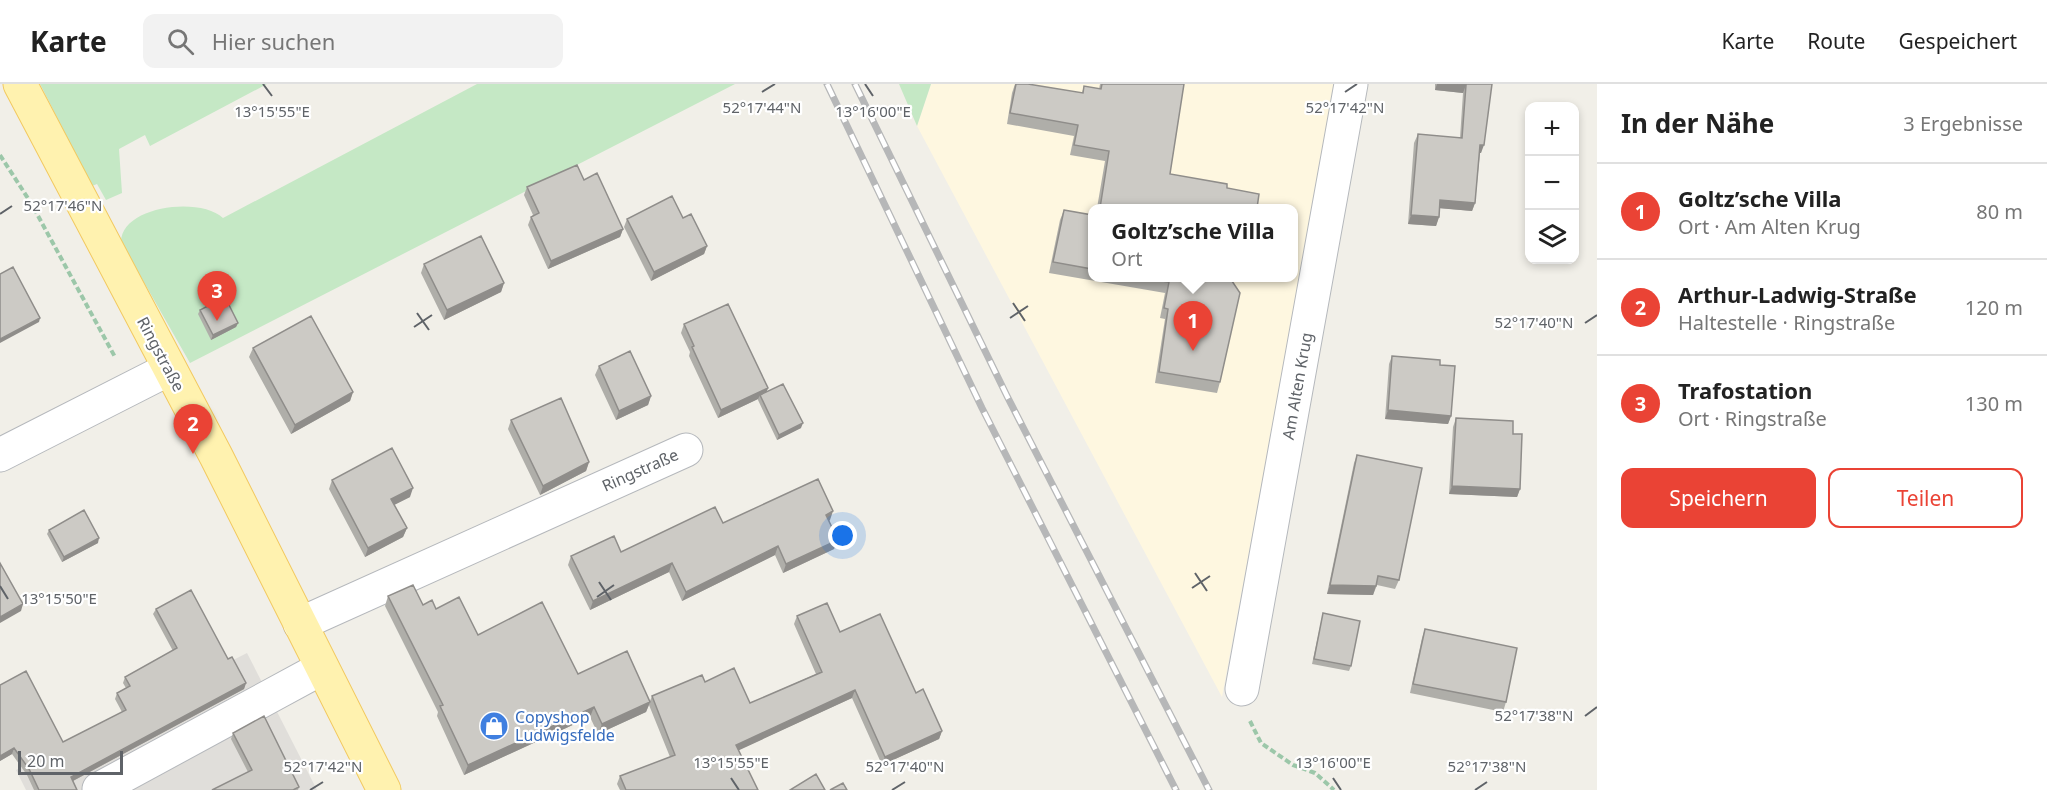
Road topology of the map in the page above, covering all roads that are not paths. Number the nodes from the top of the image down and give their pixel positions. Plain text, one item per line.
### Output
1 (20, 84) edge
2 (1351, 84) edge
3 (169, 369) junction
4 (686, 450) dead end
5 (0, 455) edge
6 (300, 624) junction
7 (322, 668) junction
8 (1242, 689) road end
9 (99, 789) edge
10 (384, 790) edge

1 - 3 main road, Ringstraße
2 - 8 street, Am Alten Krug
3 - 5 street
3 - 6 main road, Ringstraße
4 - 6 street, Ringstraße
6 - 7 main road, Ringstraße
7 - 9 street
7 - 10 main road, Ringstraße

